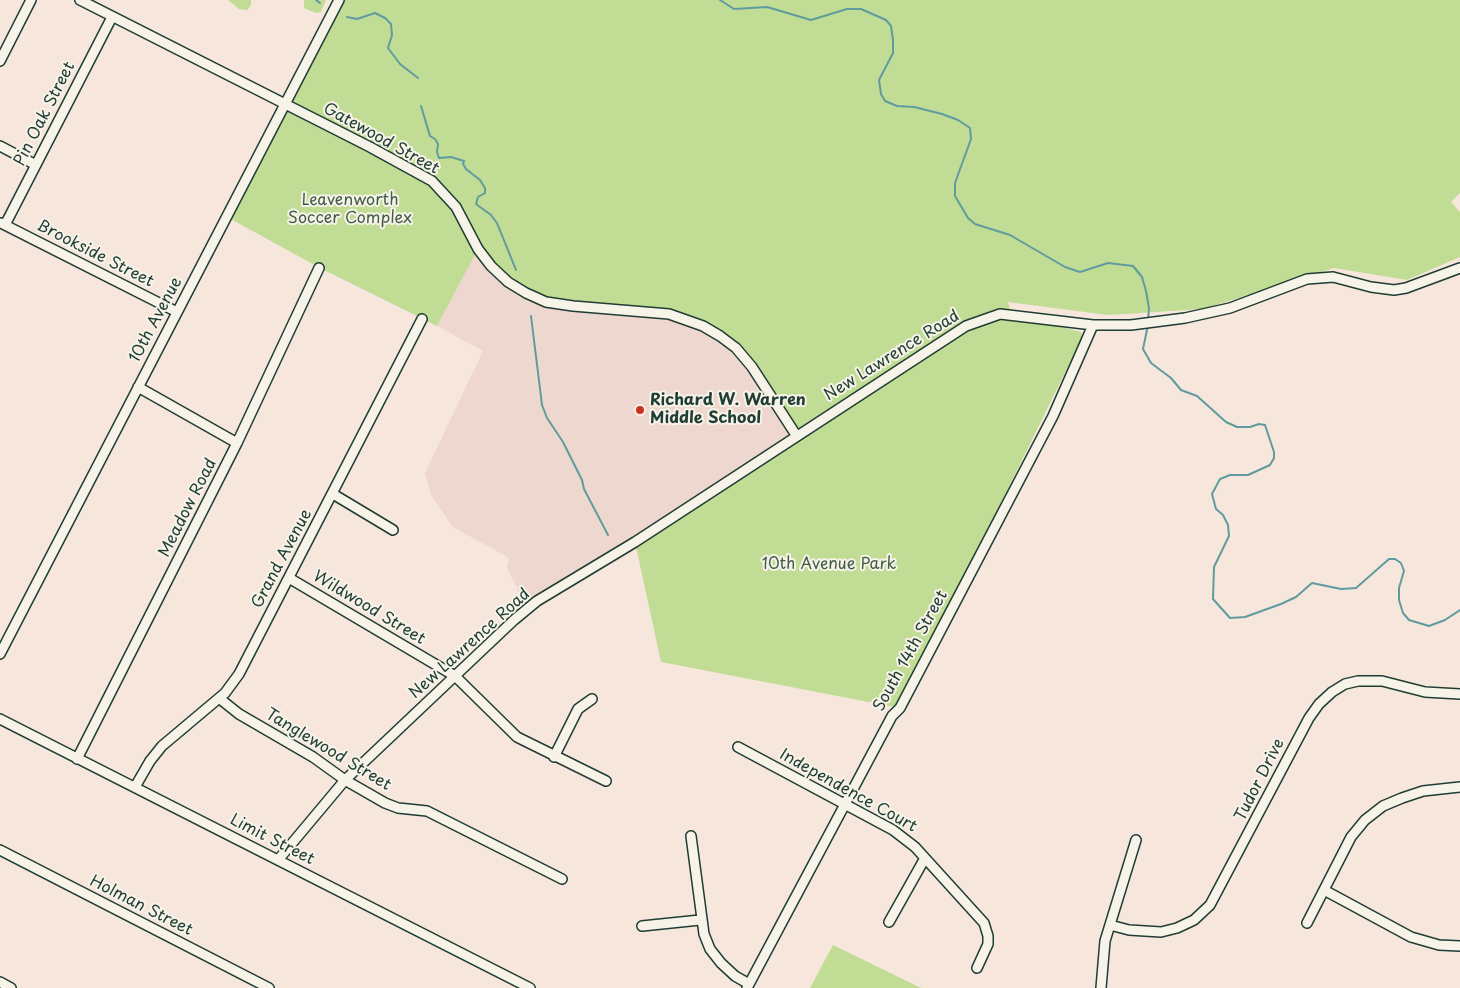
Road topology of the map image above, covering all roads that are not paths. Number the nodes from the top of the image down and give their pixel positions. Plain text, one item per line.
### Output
1 (31, 0) edge
2 (80, 0) edge
3 (339, 0) edge
4 (112, 17) junction
5 (0, 61) edge
6 (286, 104) junction
7 (0, 146) edge
8 (36, 165) junction
9 (3, 224) edge
10 (320, 268) dead end
11 (1460, 268) edge
12 (177, 312) junction
13 (422, 318) dead end
14 (1093, 325) junction
15 (138, 387) junction
16 (796, 435) junction
17 (238, 443) junction
18 (333, 494) junction
19 (393, 530) dead end
20 (289, 578) junction
21 (0, 654) edge
22 (455, 676) junction
23 (1460, 694) edge
24 (218, 698) junction
25 (592, 699) dead end
26 (0, 719) edge
27 (738, 747) dead end
28 (554, 757) junction
29 (77, 759) junction
30 (345, 780) junction
31 (606, 781) dead end
32 (135, 787) junction
33 (1460, 787) edge
34 (844, 805) junction
35 (691, 836) dead end
36 (1136, 840) dead end
37 (0, 850) edge
38 (925, 858) junction
39 (278, 860) junction
40 (562, 879) dead end
41 (1324, 890) junction
42 (700, 920) junction
43 (889, 922) dead end
44 (1307, 923) dead end
45 (1110, 925) junction
46 (642, 926) dead end
47 (1460, 946) edge
48 (977, 968) dead end
49 (0, 982) edge
50 (748, 986) edge
51 (11, 988) edge
52 (269, 988) edge
53 (530, 988) edge
54 (1101, 988) edge

1 - 5 street
2 - 4 street, Gatewood Street
3 - 6 street, 10th Avenue
4 - 6 street, Gatewood Street
4 - 8 street, Pin Oak Street
6 - 12 street, 10th Avenue
6 - 16 street, Gatewood Street
7 - 8 street
8 - 9 street, Pin Oak Street
9 - 12 street, Brookside Street
10 - 17 street, Meadow Road
11 - 14 street, New Lawrence Road
12 - 15 street, 10th Avenue
13 - 18 street, Grand Avenue
14 - 16 street, New Lawrence Road
14 - 34 street, South 14th Street
15 - 17 street
15 - 21 street, 10th Avenue
16 - 22 street, New Lawrence Road
17 - 29 street, Meadow Road
18 - 19 street
18 - 20 street, Grand Avenue
20 - 22 street, Wildwood Street
20 - 24 street, Grand Avenue
22 - 28 street, Wildwood Street
22 - 30 street, New Lawrence Road
23 - 45 street, Tudor Drive
24 - 30 street, Tanglewood Street
24 - 32 street, Grand Avenue
25 - 28 street
26 - 29 street, Limit Street
27 - 34 street, Independence Court
28 - 31 street, Wildwood Street
29 - 32 street, Limit Street
30 - 39 street, New Lawrence Road
30 - 40 street, Tanglewood Street
32 - 39 street, Limit Street
33 - 41 street
34 - 38 street, Independence Court
34 - 50 street, South 14th Street
35 - 42 street
36 - 45 street
37 - 52 street, Holman Street
38 - 43 street
38 - 48 street, Independence Court
39 - 53 street, Limit Street
41 - 44 street
41 - 47 street
42 - 46 street
42 - 50 street
45 - 54 street
49 - 51 street

